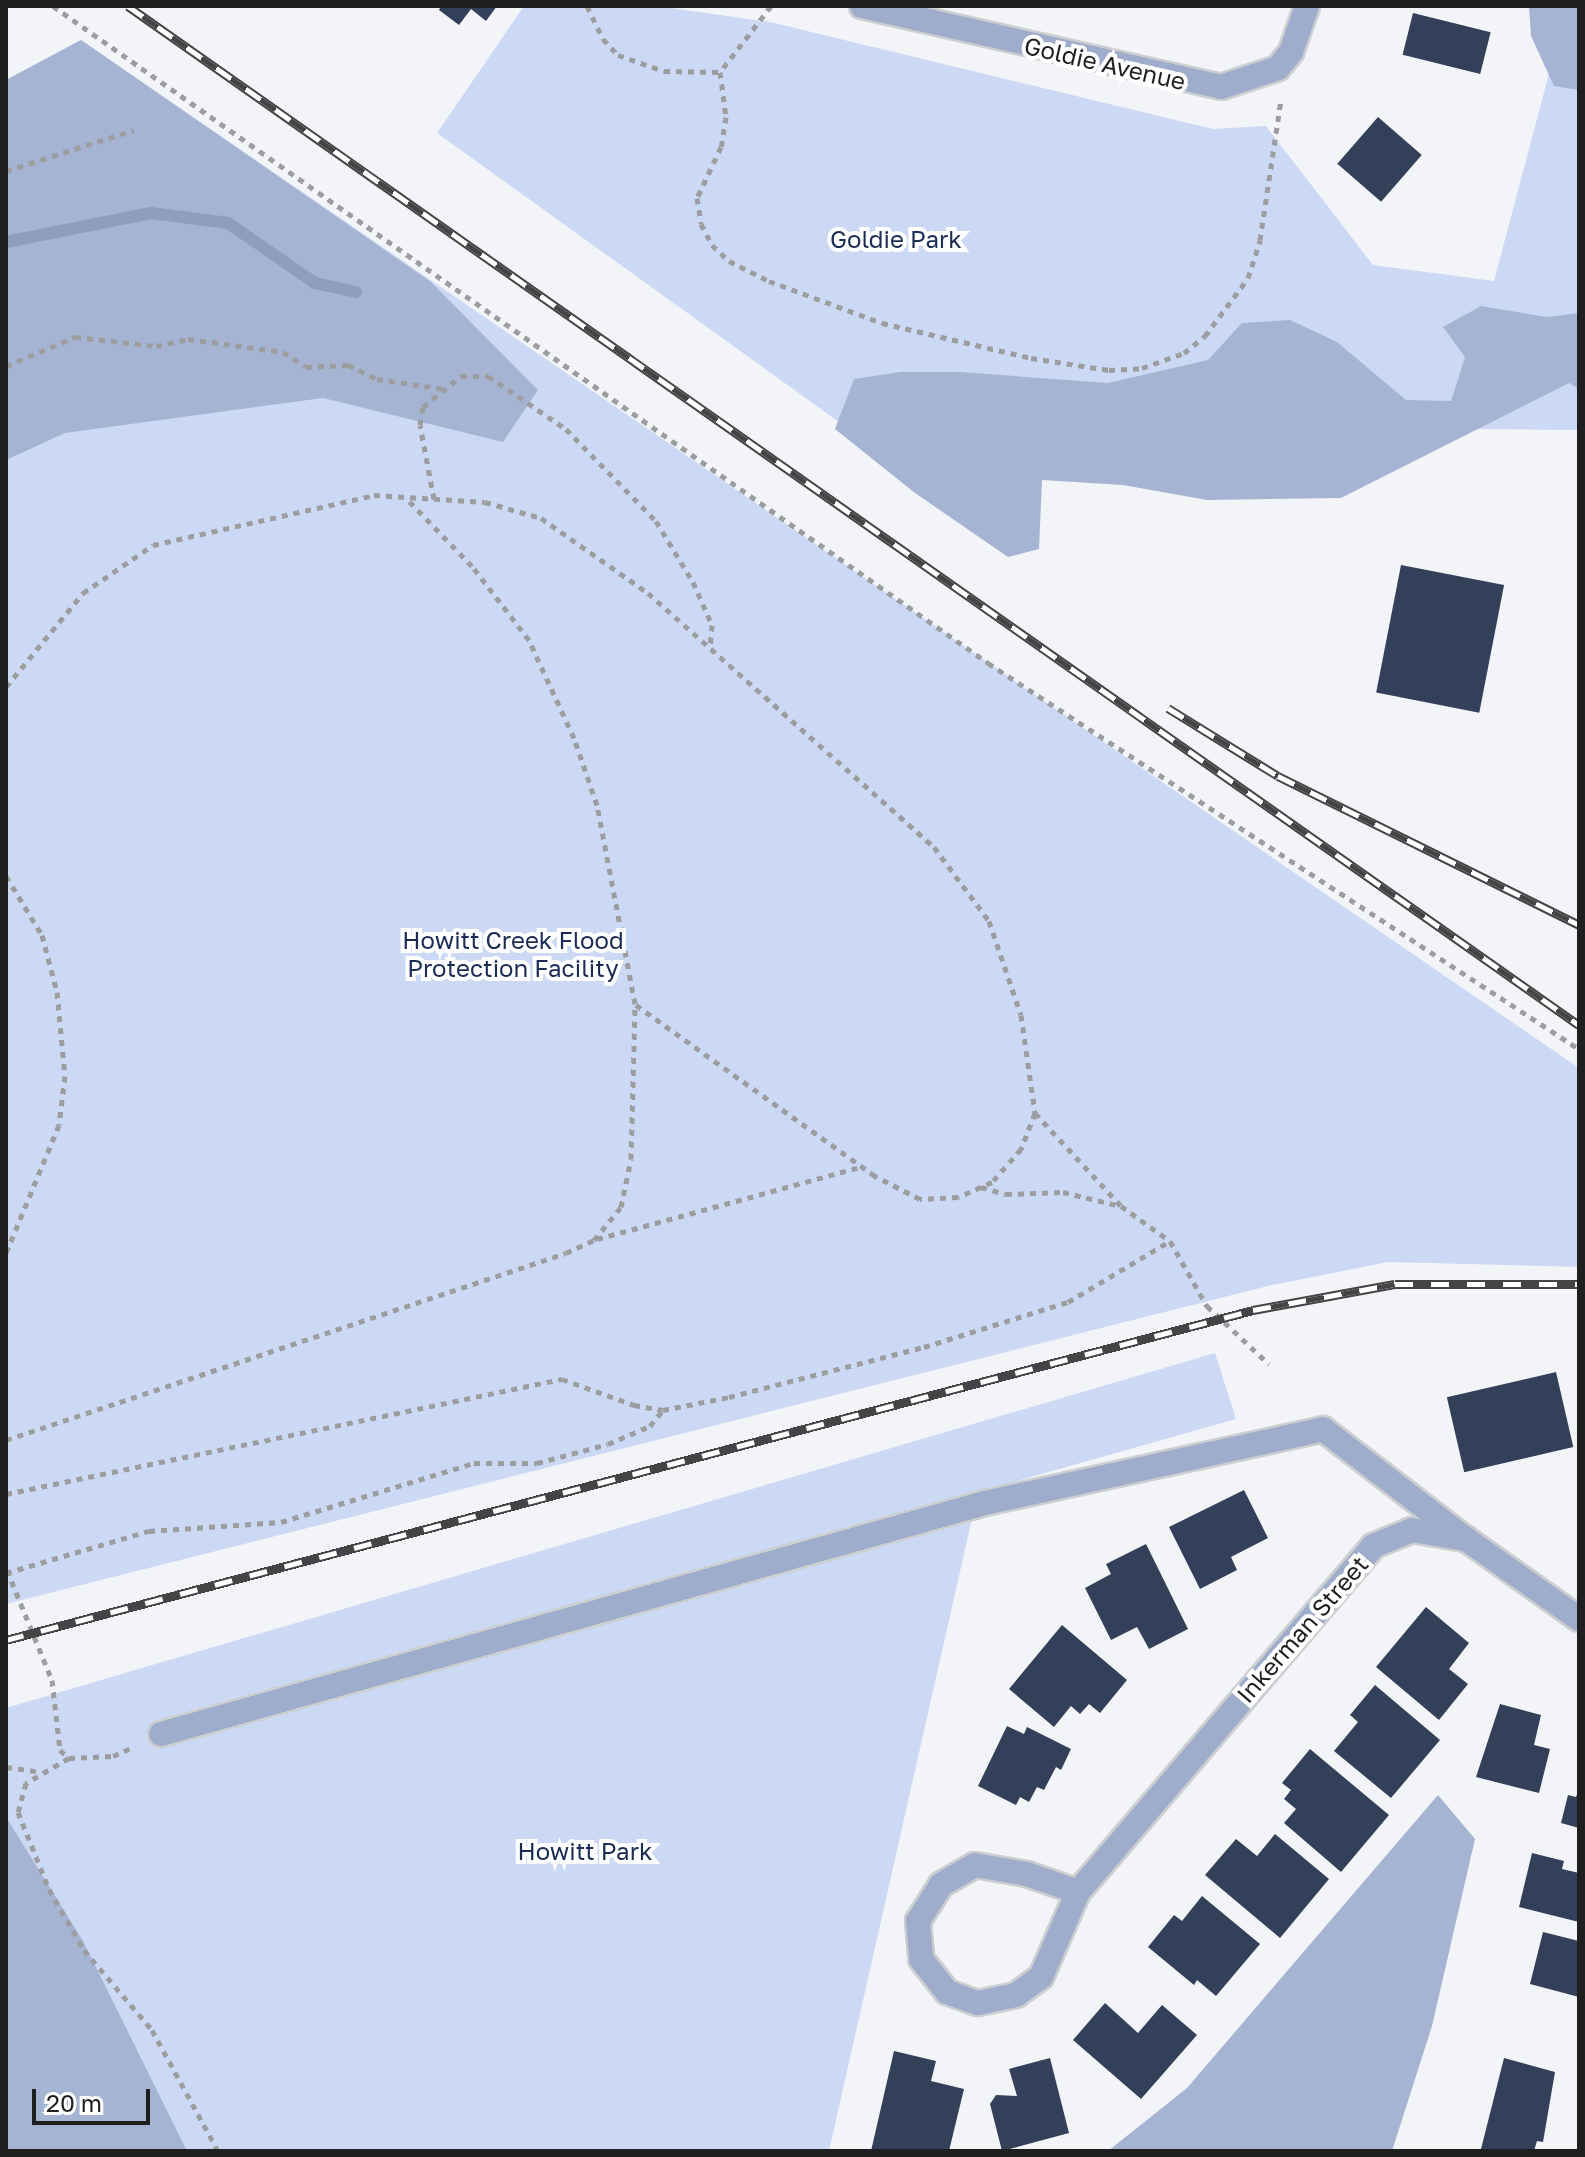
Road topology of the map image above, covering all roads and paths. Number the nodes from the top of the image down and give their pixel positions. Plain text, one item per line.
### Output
1 (53, 6) edge
2 (587, 6) edge
3 (771, 6) edge
4 (862, 6) edge
5 (1307, 6) edge
6 (1278, 68) junction
7 (720, 72) junction
8 (134, 130) dead end
9 (6, 171) edge
10 (6, 366) edge
11 (445, 389) junction
12 (434, 499) junction
13 (409, 501) junction
14 (710, 647) junction
15 (6, 687) edge
16 (6, 876) edge
17 (635, 1004) junction
18 (1579, 1049) edge
19 (1035, 1113) junction
20 (862, 1167) junction
21 (979, 1187) junction
22 (1121, 1206) junction
23 (594, 1240) junction
24 (1170, 1241) junction
25 (6, 1253) edge
26 (1269, 1364) dead end
27 (663, 1410) junction
28 (6, 1440) edge
29 (6, 1494) edge
30 (1466, 1539) junction
31 (7, 1571) edge
32 (1579, 1619) edge
33 (161, 1734) joint
34 (69, 1758) junction
35 (6, 1767) edge
36 (42, 1772) junction
37 (1078, 1892) junction
38 (218, 2151) edge

1 - 18 path
2 - 7 path
3 - 7 path
4 - 6 street, Goldie Avenue
5 - 6 street
6 - 7 path
8 - 9 path
10 - 11 path
11 - 12 path
11 - 14 path
12 - 13 path
12 - 14 path
13 - 15 path
13 - 17 path
14 - 19 path
16 - 25 path
17 - 20 path
17 - 23 path
19 - 21 path
19 - 22 path
20 - 21 path
20 - 23 path
21 - 22 path
22 - 24 path
23 - 28 path
24 - 26 path
24 - 27 path
27 - 29 path
27 - 31 path
30 - 32 street, Inkerman Street
30 - 33 street
30 - 37 street, Inkerman Street
31 - 34 path
33 - 34 path
34 - 36 path
35 - 36 path
36 - 38 path
37 - 37 street, Inkerman Street

